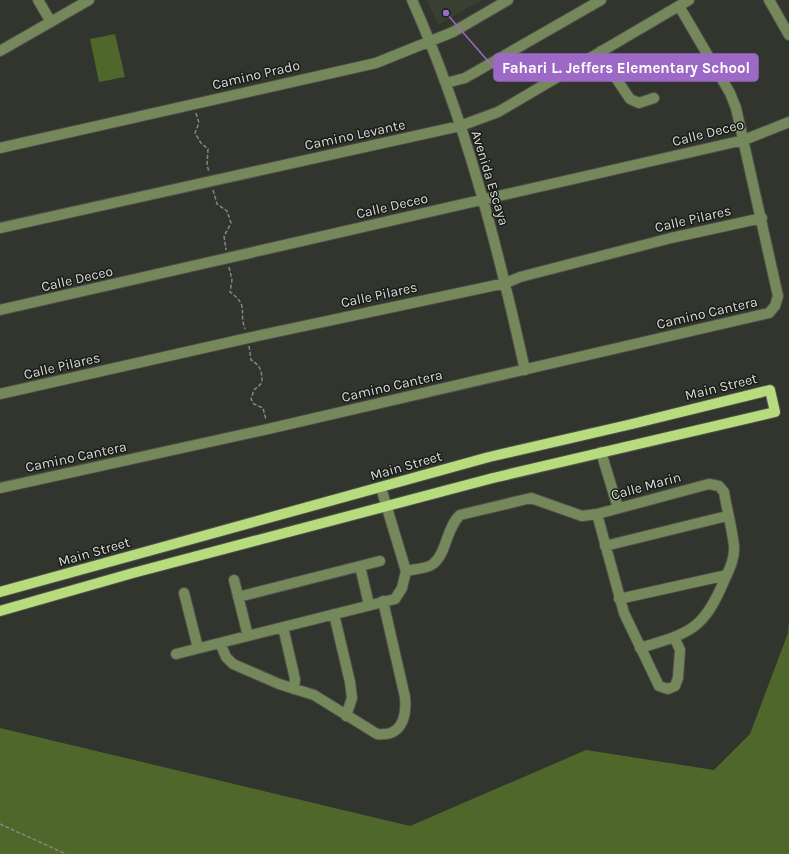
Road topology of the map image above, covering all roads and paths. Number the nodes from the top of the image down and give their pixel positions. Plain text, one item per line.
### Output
1 (38, 0) edge
2 (88, 0) edge
3 (412, 0) edge
4 (508, 0) edge
5 (602, 0) edge
6 (689, 0) edge
7 (770, 0) edge
8 (679, 6) junction
9 (51, 22) junction
10 (789, 35) edge
11 (429, 42) junction
12 (0, 49) edge
13 (601, 51) junction
14 (446, 83) junction
15 (654, 98) dead end
16 (193, 104) junction
17 (789, 122) edge
18 (460, 126) junction
19 (744, 140) junction
20 (0, 148) edge
21 (211, 181) junction
22 (484, 199) junction
23 (762, 218) junction
24 (0, 228) edge
25 (228, 259) junction
26 (506, 283) junction
27 (0, 310) edge
28 (248, 338) junction
29 (525, 370) junction
30 (0, 394) edge
31 (268, 429) junction
32 (601, 452) junction
33 (0, 488) edge
34 (381, 488) junction
35 (386, 507) junction
36 (618, 508) junction
37 (597, 514) junction
38 (727, 516) junction
39 (605, 546) junction
40 (380, 561) dead end
41 (360, 566) junction
42 (406, 571) junction
43 (727, 575) junction
44 (234, 580) dead end
45 (0, 592) edge
46 (184, 593) dead end
47 (238, 597) junction
48 (619, 600) junction
49 (383, 601) junction
50 (369, 605) junction
51 (0, 611) edge
52 (334, 614) junction
53 (283, 627) junction
54 (248, 636) junction
55 (674, 637) junction
56 (220, 643) junction
57 (198, 648) junction
58 (640, 648) junction
59 (176, 654) dead end
60 (294, 689) junction
61 (346, 716) junction
62 (0, 824) edge
63 (66, 854) edge

1 - 9 street
2 - 9 street
3 - 11 street, Avenida Escaya
4 - 11 street, Camino Prado
5 - 14 street
6 - 8 street, Camino Levante
7 - 10 street
8 - 13 street, Camino Levante
8 - 19 street
9 - 12 street
11 - 14 street, Avenida Escaya
11 - 16 street, Camino Prado
13 - 15 street
13 - 18 street, Camino Levante
14 - 18 street, Avenida Escaya
16 - 20 street, Camino Prado
16 - 21 path
17 - 19 street, Calle Deceo
18 - 21 street, Camino Levante
18 - 22 street, Avenida Escaya
19 - 22 street, Calle Deceo
19 - 23 street
21 - 24 street, Camino Levante
21 - 25 path
22 - 25 street, Calle Deceo
22 - 26 street, Avenida Escaya
23 - 26 street, Calle Pilares
23 - 29 street, Camino Cantera
25 - 27 street, Calle Deceo
25 - 28 path
26 - 28 street, Calle Pilares
26 - 29 street, Avenida Escaya
28 - 30 street, Calle Pilares
28 - 31 path
29 - 31 street, Camino Cantera
31 - 33 street, Camino Cantera
32 - 34 main road, Main Street
32 - 35 main road, Main Street
32 - 36 street
34 - 35 street
34 - 45 main road, Main Street
35 - 42 street
35 - 51 main road, Main Street
36 - 37 street, Calle Marin
36 - 38 street, Calle Marin
37 - 39 street
37 - 42 street, Calle Marin
38 - 39 street
38 - 43 street
39 - 48 street
40 - 41 street
41 - 47 street
41 - 50 street
42 - 49 street
43 - 48 street
43 - 55 street
44 - 47 street
46 - 57 street
47 - 54 street
48 - 58 street
49 - 50 street
49 - 61 street
50 - 52 street
52 - 53 street
52 - 61 street
53 - 54 street
53 - 60 street
54 - 56 street
55 - 58 street
55 - 58 street
56 - 57 street
56 - 60 street
57 - 59 street
60 - 61 street
62 - 63 path

